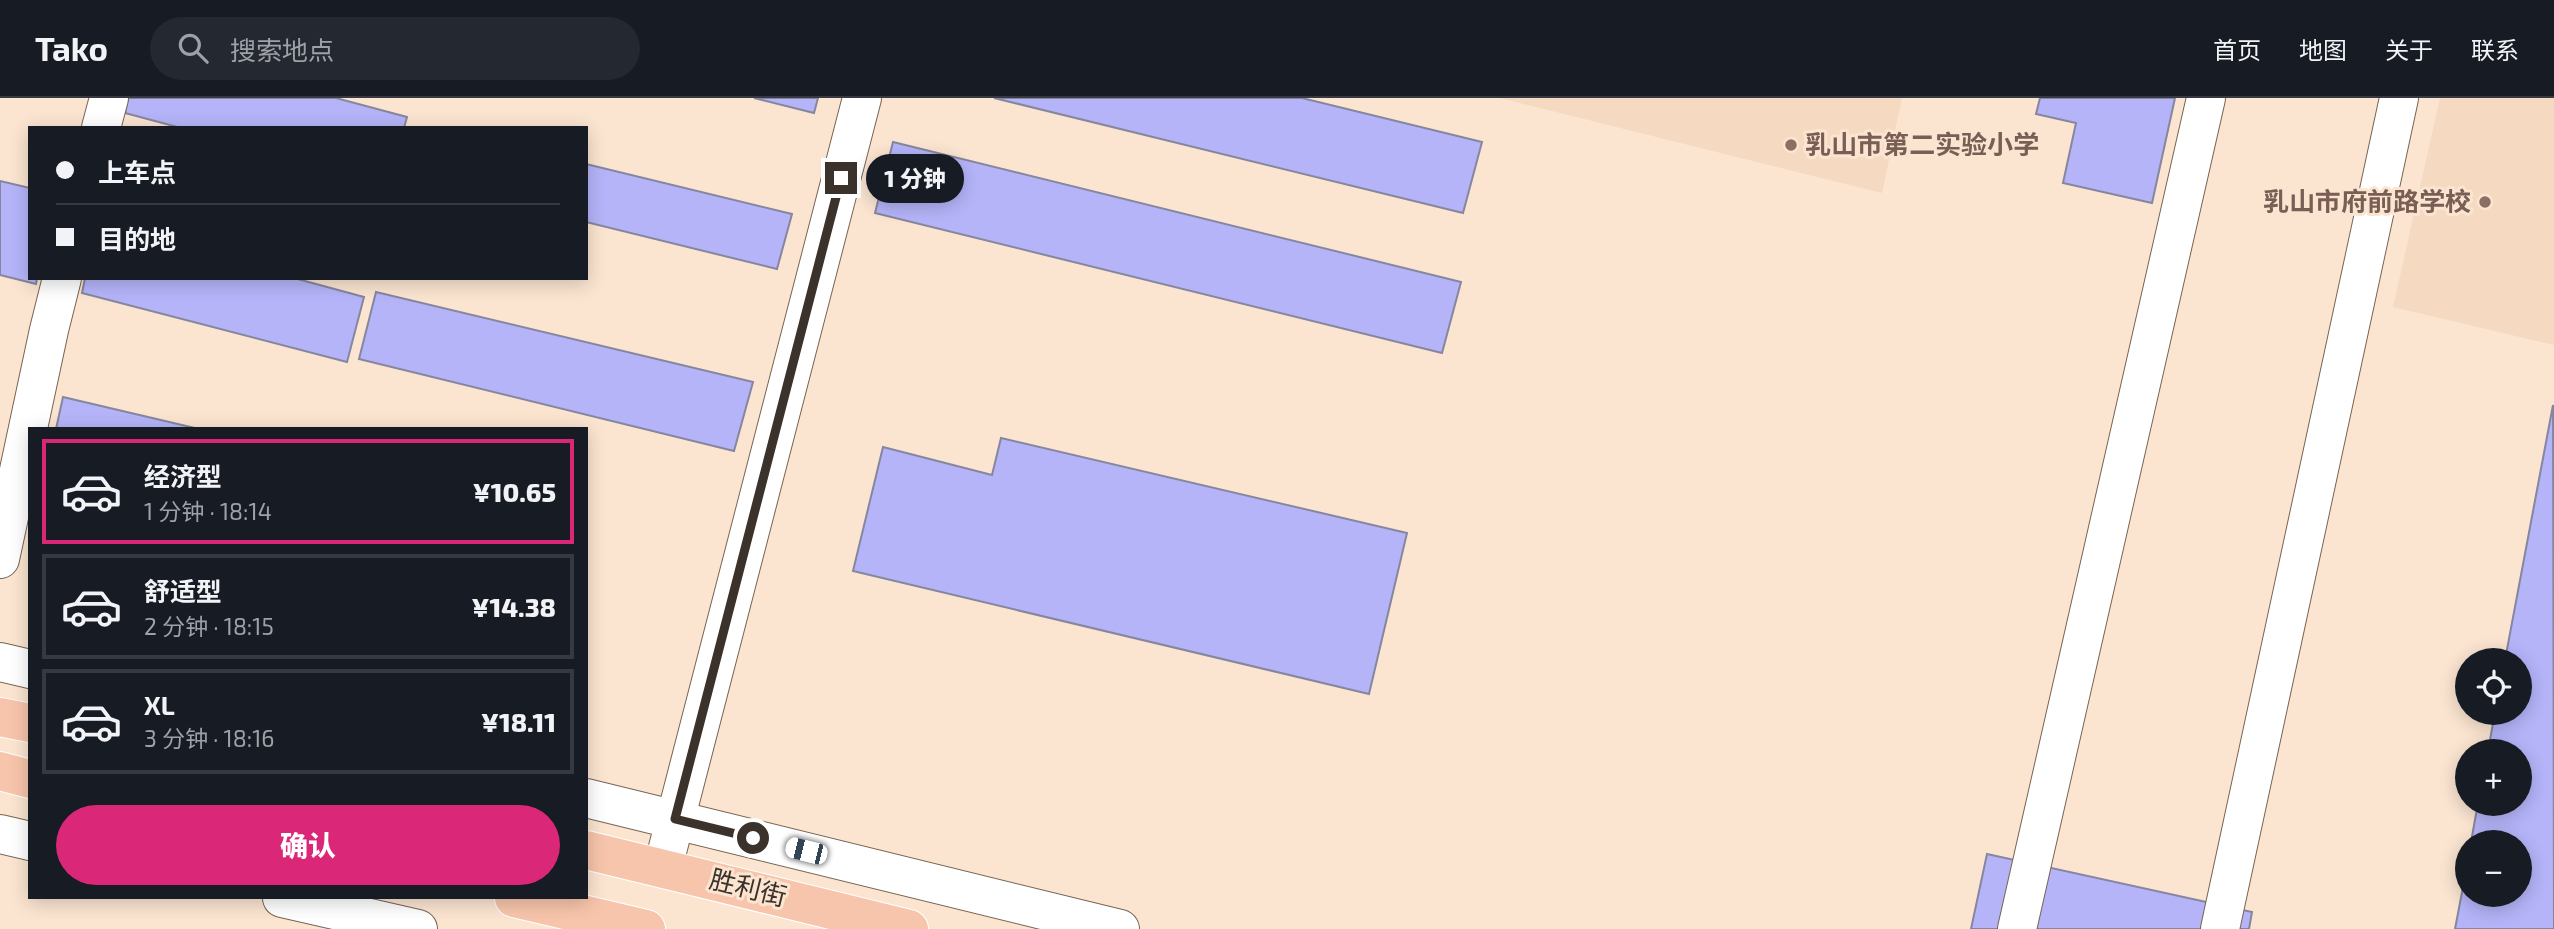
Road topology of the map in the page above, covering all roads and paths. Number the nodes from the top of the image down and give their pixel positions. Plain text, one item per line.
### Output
1 (109, 98) edge
2 (862, 98) edge
3 (2206, 98) edge
4 (2399, 98) edge
5 (102, 126) edge
6 (62, 280) edge
7 (28, 427) edge
8 (28, 428) edge
9 (0, 559) edge
10 (0, 662) edge
11 (28, 669) edge
12 (0, 717) edge
13 (28, 723) edge
14 (0, 771) edge
15 (28, 778) edge
16 (588, 798) edge
17 (675, 819) junction
18 (0, 834) edge
19 (28, 841) edge
20 (588, 850) edge
21 (663, 867) junction
22 (287, 899) edge
23 (518, 899) edge
24 (402, 920) edge
25 (646, 929) edge
26 (909, 929) edge
27 (1120, 929) edge
28 (2017, 929) edge
29 (2220, 929) edge

1 - 5 street
2 - 17 street
3 - 28 street
4 - 29 street
6 - 7 street
8 - 9 street
10 - 11 street
12 - 13 main road
14 - 15 main road
16 - 17 street
17 - 21 street
17 - 27 street
18 - 19 street
20 - 21 main road, 胜利街
21 - 26 main road, 胜利街
22 - 24 street
23 - 25 main road

